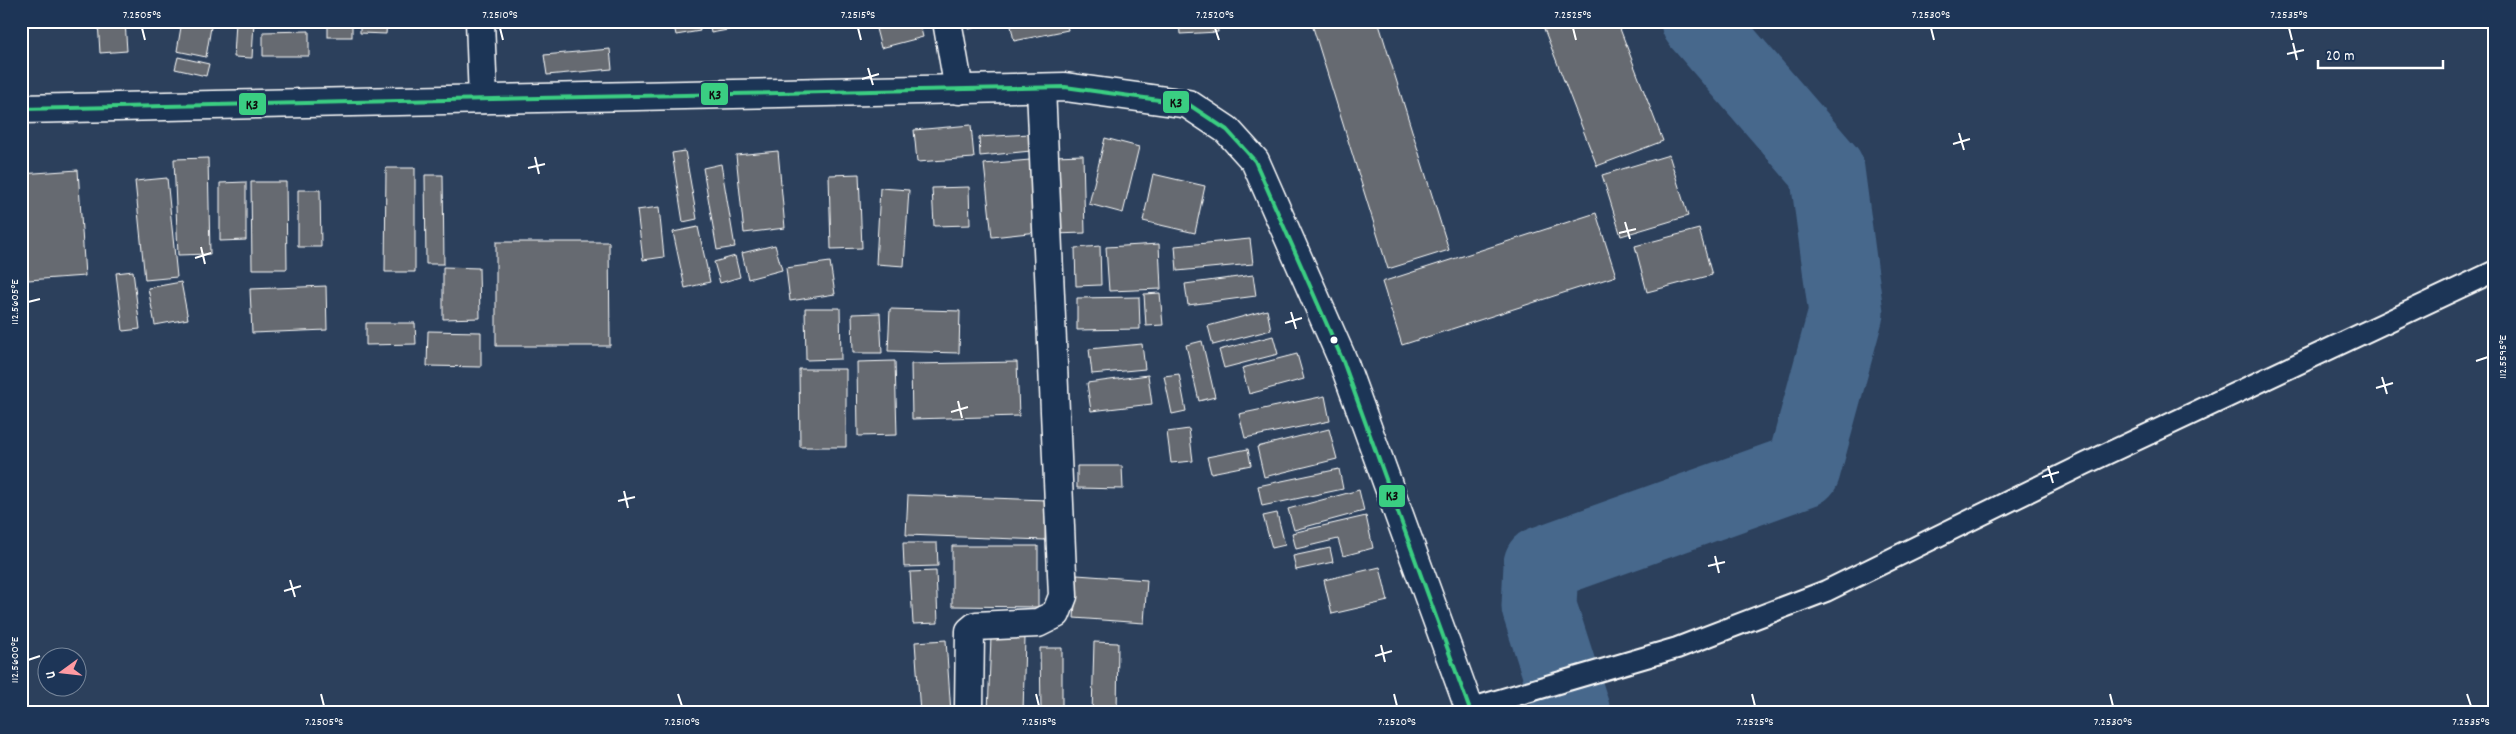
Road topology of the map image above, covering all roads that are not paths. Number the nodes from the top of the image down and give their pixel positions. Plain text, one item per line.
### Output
1 (480, 21) edge
2 (947, 21) edge
3 (1041, 88) junction
4 (959, 90) junction
5 (483, 99) junction
6 (21, 109) edge
7 (2495, 271) edge
8 (969, 710) dead end
9 (1470, 711) edge

1 - 5 main road
2 - 4 main road
3 - 4 main road
3 - 8 main road
3 - 9 main road
4 - 5 main road
5 - 6 main road
7 - 9 lane

